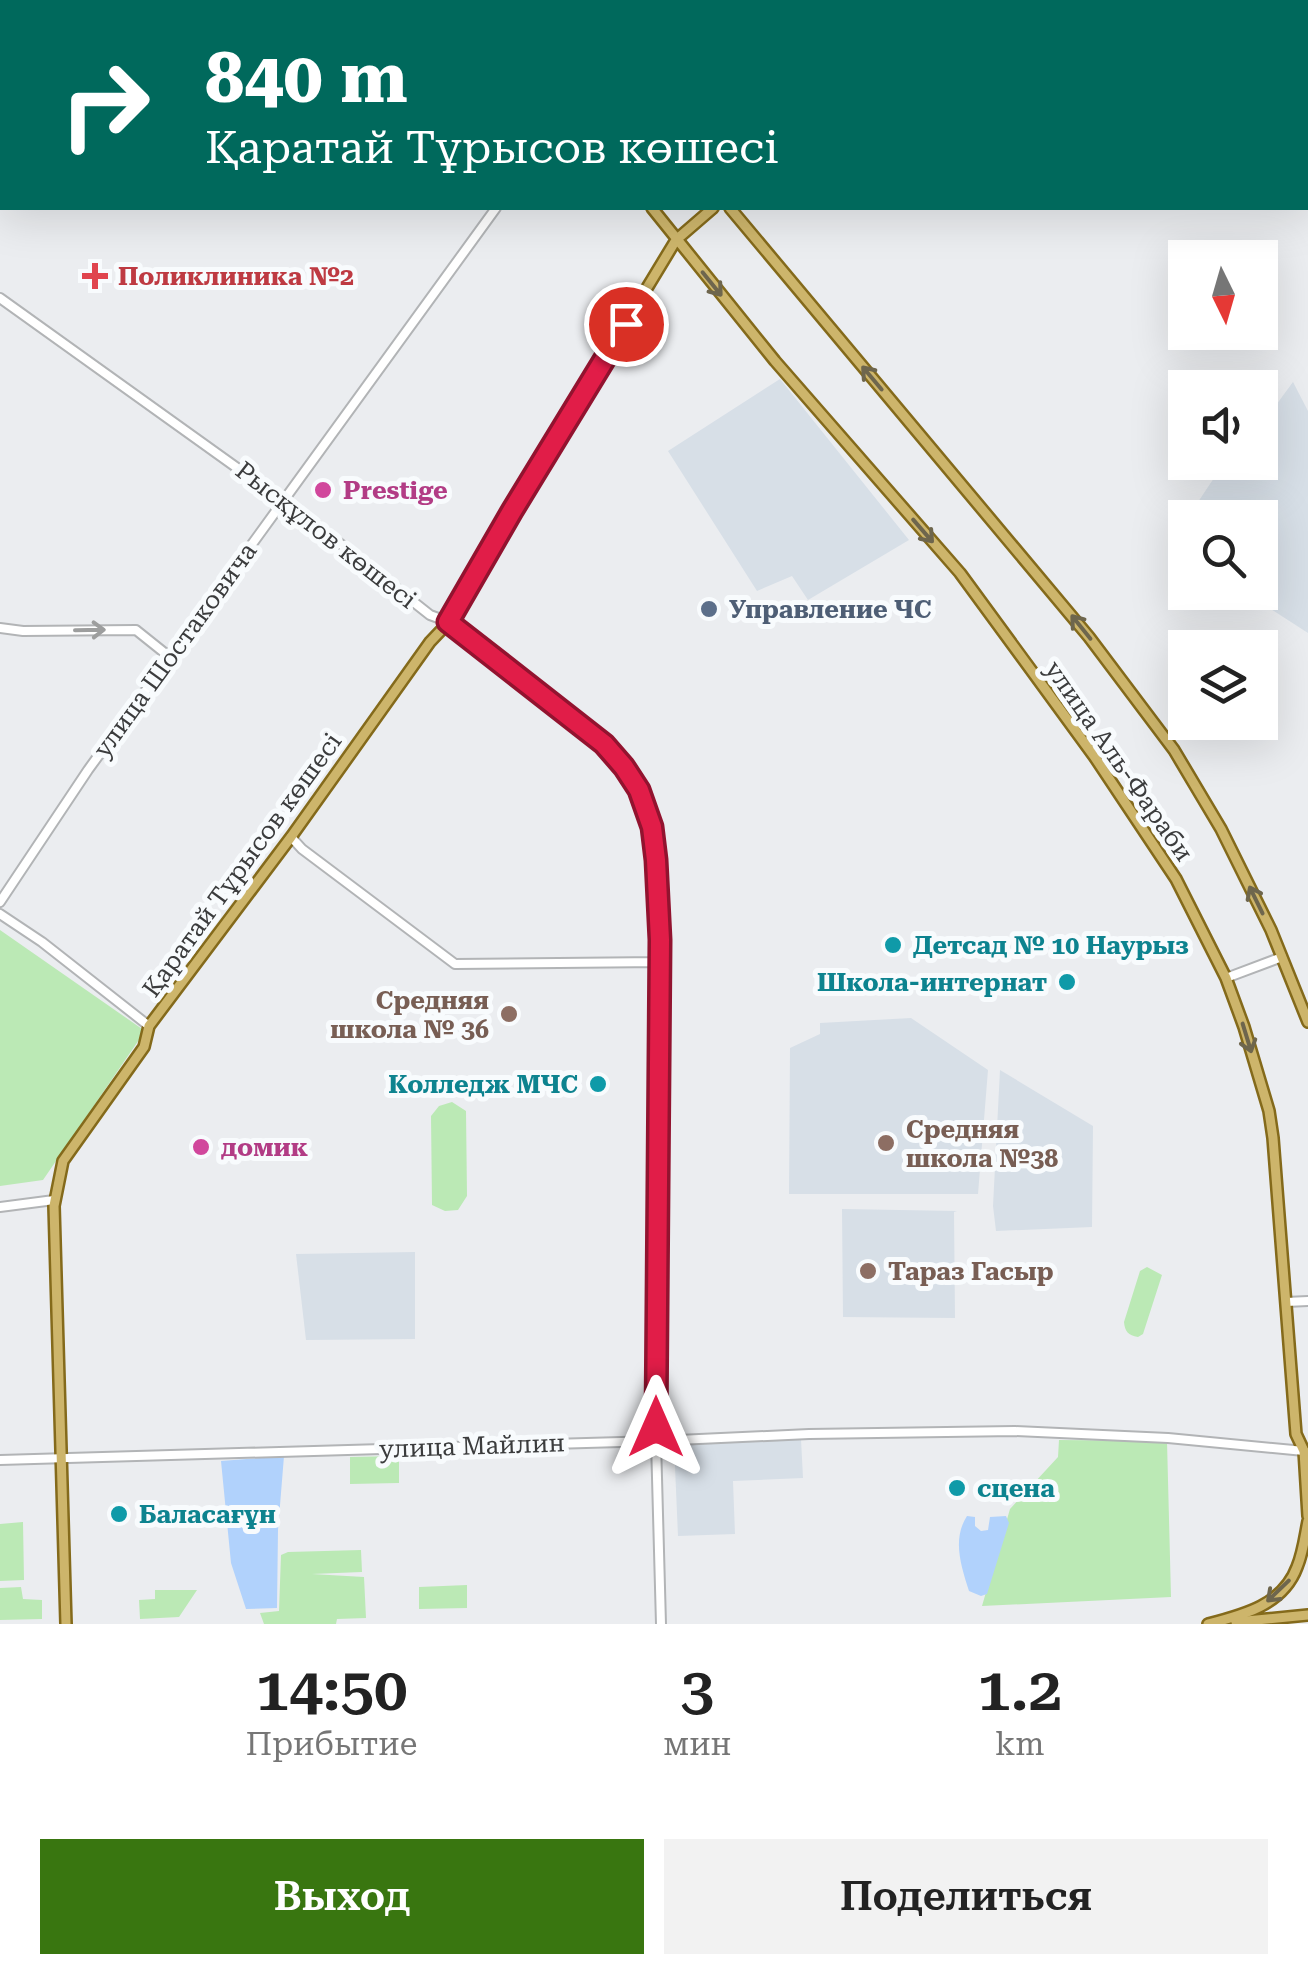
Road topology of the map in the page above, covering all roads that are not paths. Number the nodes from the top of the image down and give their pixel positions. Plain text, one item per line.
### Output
1 (495, 210) edge
2 (654, 210) edge
3 (711, 210) edge
4 (732, 210) edge
5 (676, 240) junction
6 (0, 298) edge
7 (285, 500) junction
8 (448, 622) junction
9 (0, 628) edge
10 (171, 658) junction
11 (291, 836) junction
12 (0, 902) edge
13 (0, 914) edge
14 (1282, 957) junction
15 (660, 962) junction
16 (1226, 978) junction
17 (1308, 1022) edge
18 (149, 1026) junction
19 (54, 1200) junction
20 (0, 1207) edge
21 (1308, 1301) edge
22 (1286, 1302) junction
23 (1295, 1409) junction
24 (1308, 1409) edge
25 (656, 1441) junction
26 (1306, 1447) edge
27 (60, 1459) junction
28 (0, 1460) edge
29 (1308, 1518) edge
30 (1308, 1615) edge
31 (66, 1624) edge
32 (661, 1624) edge
33 (1211, 1624) edge

1 - 7 street, улица Шостаковича
2 - 5 main road, улица Аль-Фараби
3 - 5 main road, Қаратай Тұрысов көшесі
14 -> 4 main road, улица Аль-Фараби
5 - 8 main road, Қаратай Тұрысов көшесі
5 -> 16 main road, улица Аль-Фараби
6 - 7 street, Рысқұлов көшесі
7 - 8 street, Рысқұлов көшесі
7 - 10 street, улица Шостаковича
8 - 11 main road, Қаратай Тұрысов көшесі
8 - 15 street, Рысқұлов көшесі
9 -> 10 street
10 - 12 street, улица Шостаковича
11 - 15 street
11 - 18 main road, Қаратай Тұрысов көшесі
13 - 18 street
14 - 16 street
14 - 17 main road, улица Аль-Фараби
15 - 25 street, Рысқұлов көшесі
16 -> 22 main road, улица Аль-Фараби
18 - 19 main road, Қаратай Тұрысов көшесі
19 - 20 street
19 - 27 main road, Қаратай Тұрысов көшесі
21 - 22 street
22 - 23 main road, улица Аль-Фараби
23 - 24 main road
23 - 26 main road, улица Аль-Фараби
25 - 26 street, улица Майлин
25 - 27 street, улица Майлин
25 - 32 street, Рысқұлов көшесі
26 - 29 main road, улица Аль-Фараби
27 - 28 street, улица Майлин
27 - 31 main road, Қаратай Тұрысов көшесі
29 -> 33 main road, улица Аль-Фараби
30 - 33 main road

